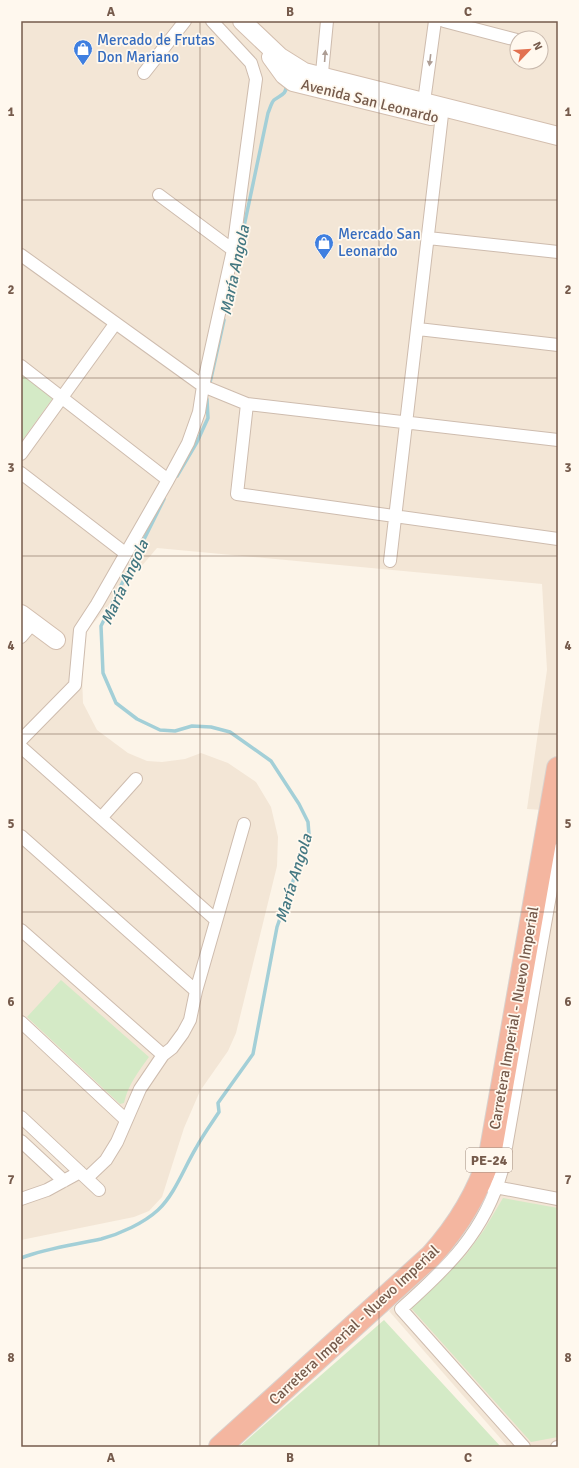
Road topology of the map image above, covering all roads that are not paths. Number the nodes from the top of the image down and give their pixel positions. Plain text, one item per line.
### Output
1 (185, 21) edge
2 (212, 21) edge
3 (327, 21) edge
4 (435, 21) edge
5 (444, 21) edge
6 (245, 23) edge
7 (509, 38) edge
8 (144, 73) dead end
9 (321, 83) junction
10 (423, 107) junction
11 (443, 112) junction
12 (558, 136) edge
13 (558, 148) edge
14 (159, 195) dead end
15 (428, 238) junction
16 (233, 250) junction
17 (558, 252) edge
18 (21, 255) edge
19 (115, 324) junction
20 (418, 329) junction
21 (558, 345) edge
22 (21, 366) edge
23 (207, 388) junction
24 (61, 398) junction
25 (247, 404) junction
26 (406, 423) junction
27 (558, 440) edge
28 (21, 454) edge
29 (21, 473) edge
30 (168, 480) junction
31 (395, 515) junction
32 (558, 539) edge
33 (125, 553) junction
34 (390, 561) dead end
35 (27, 618) edge
36 (21, 637) edge
37 (56, 640) dead end
38 (21, 740) edge
39 (21, 747) edge
40 (558, 768) edge
41 (136, 779) dead end
42 (101, 818) junction
43 (244, 824) dead end
44 (21, 836) edge
45 (554, 841) edge
46 (216, 920) junction
47 (21, 930) edge
48 (196, 991) junction
49 (21, 1022) edge
50 (164, 1055) junction
51 (21, 1117) edge
52 (126, 1120) junction
53 (21, 1141) edge
54 (83, 1175) junction
55 (64, 1181) junction
56 (489, 1186) junction
57 (99, 1190) dead end
58 (21, 1198) edge
59 (558, 1199) edge
60 (220, 1447) edge
61 (524, 1447) edge

1 - 8 street
2 - 16 street
9 -> 3 street
4 -> 10 street
5 - 7 street
6 - 9 street, Avenida San Leonardo
9 - 10 street, Avenida San Leonardo
10 - 11 street, Avenida San Leonardo
11 - 12 street, Avenida San Leonardo
11 - 13 street, Avenida San Leonardo
11 - 15 street
14 - 16 street
15 - 17 street
15 - 20 street
16 - 23 street
18 - 19 street
19 - 23 street
19 - 24 street
20 - 21 street
20 - 26 street
22 - 24 street
23 - 25 street
23 - 30 street
24 - 28 street
24 - 30 street
25 - 26 street
25 - 31 street
26 - 27 street
26 - 31 street
29 - 33 street
30 - 33 street
31 - 32 street
31 - 34 street
33 - 38 street
35 - 36 street
35 - 37 street
39 - 42 street
40 - 45 highway, Carretera Imperial - Nuevo Imperial / PE-24
41 - 42 street
42 - 46 street
43 - 46 street
44 - 48 street
45 - 56 highway, Carretera Imperial - Nuevo Imperial / PE-24
46 - 48 street
47 - 50 street
48 - 50 street
49 - 52 street
50 - 52 street
51 - 54 street
52 - 54 street
53 - 55 street
54 - 55 street
54 - 57 street
55 - 58 street
56 - 59 street
56 - 60 highway, Carretera Imperial - Nuevo Imperial / PE-24
56 - 61 street

